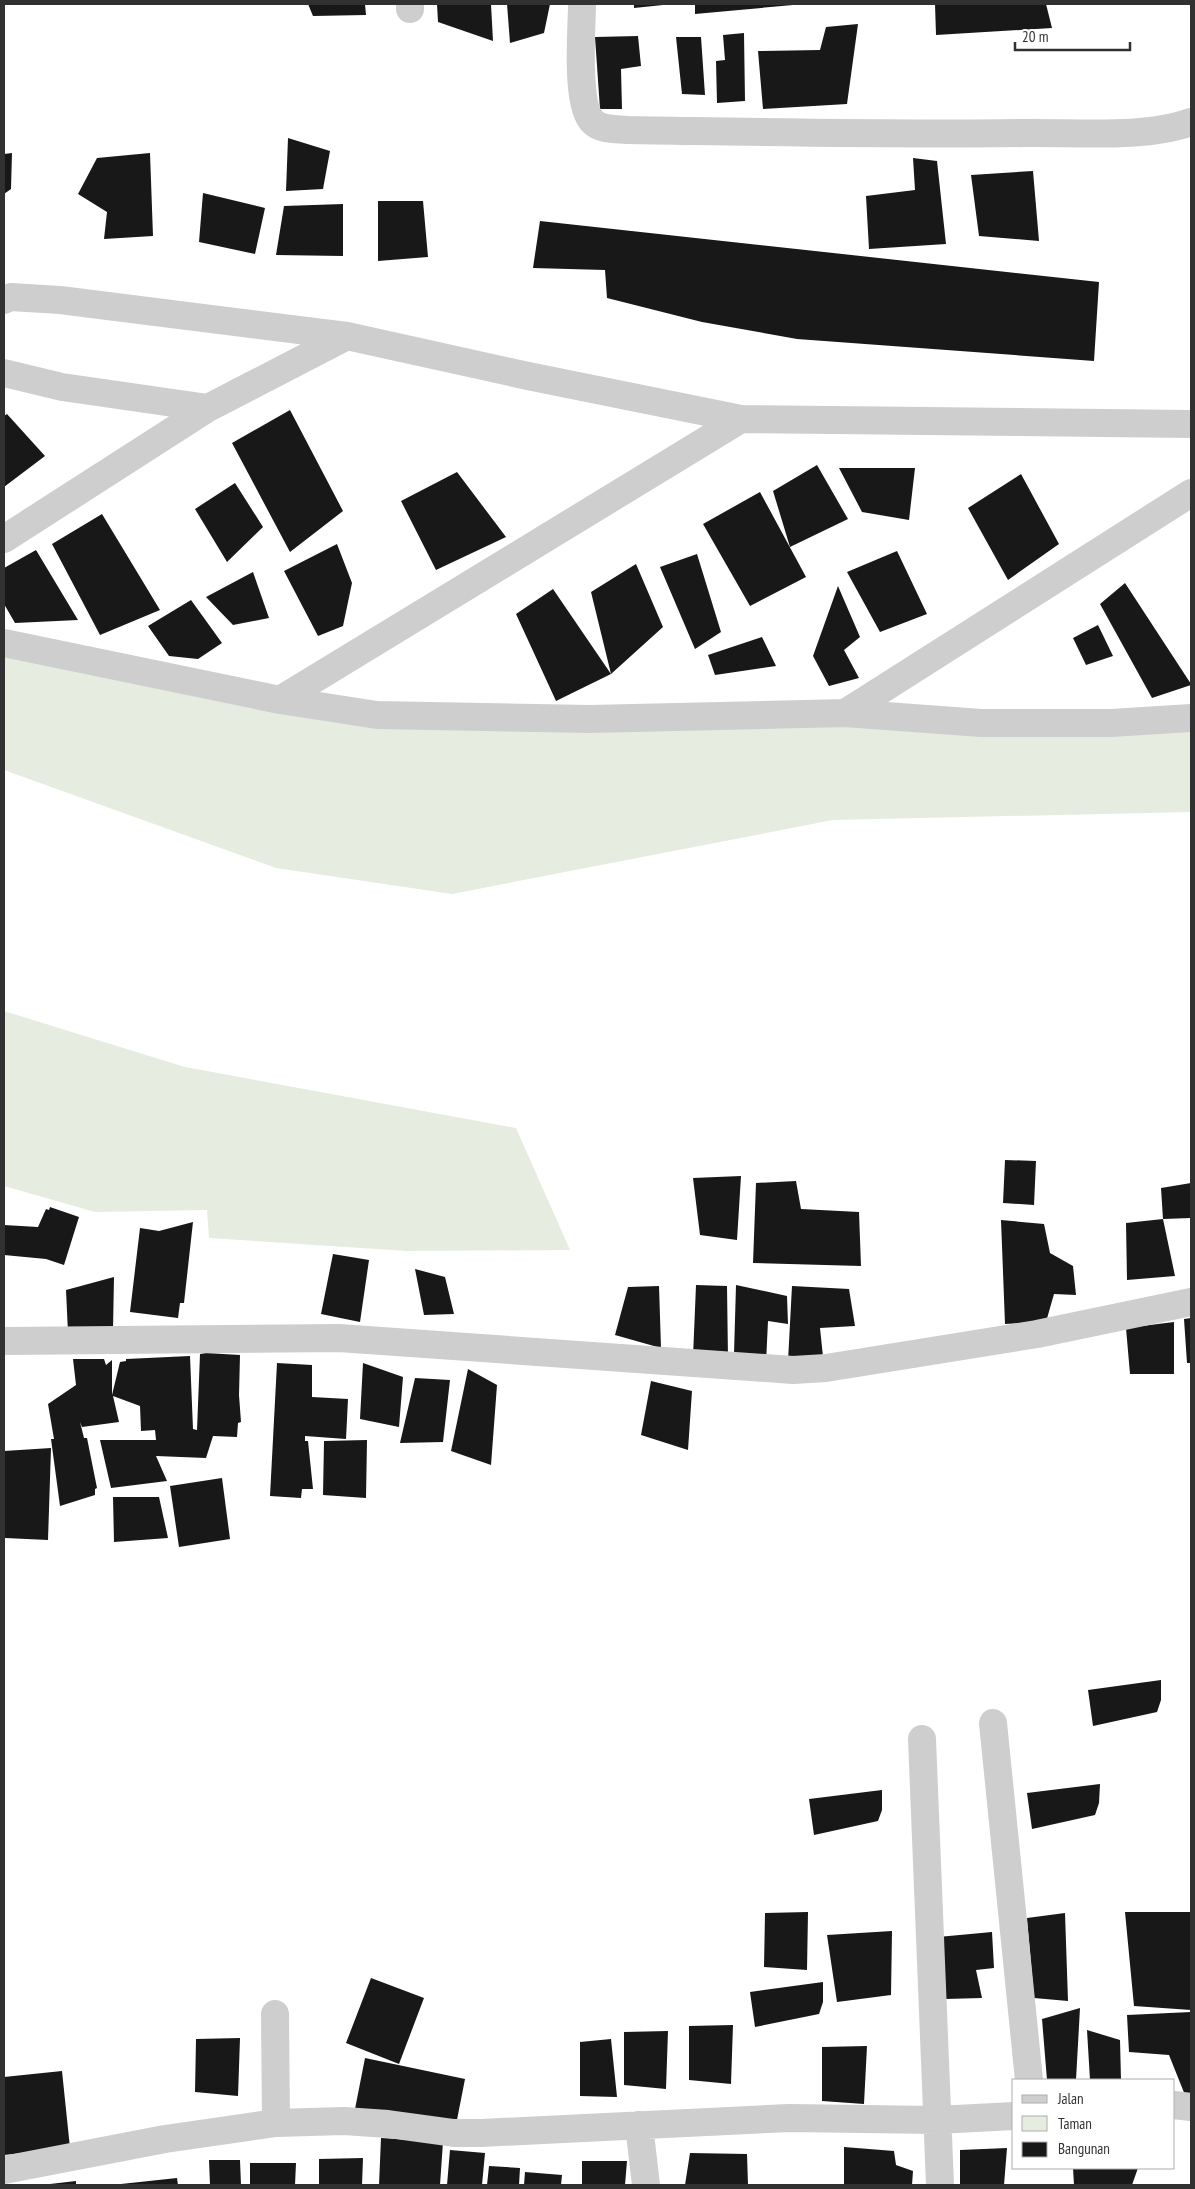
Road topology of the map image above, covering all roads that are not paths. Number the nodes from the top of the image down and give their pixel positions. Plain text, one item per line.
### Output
1 (582, 4) edge
2 (1191, 122) edge
3 (4, 300) edge
4 (347, 336) junction
5 (4, 373) edge
6 (208, 408) junction
7 (741, 419) junction
8 (1191, 424) edge
9 (1191, 492) edge
10 (4, 539) edge
11 (4, 643) edge
12 (280, 700) junction
13 (845, 713) junction
14 (1191, 718) edge
15 (1191, 1302) edge
16 (4, 1341) edge
17 (993, 1723) dead end
18 (922, 1739) dead end
19 (275, 2014) dead end
20 (1029, 2079) edge
21 (1175, 2105) edge
22 (1191, 2107) edge
23 (1012, 2116) edge
24 (937, 2120) junction
25 (276, 2123) junction
26 (639, 2125) junction
27 (8, 2175) edge
28 (646, 2185) edge
29 (940, 2185) edge

1 - 2 street
3 - 4 street
4 - 6 street
4 - 7 street
5 - 6 street
6 - 10 street
7 - 8 street
7 - 12 street
9 - 13 street
11 - 12 street
12 - 13 street
13 - 14 street
15 - 16 street
17 - 20 street
18 - 24 street
19 - 25 street
21 - 22 street
23 - 24 street
24 - 26 street
24 - 29 street
25 - 26 street
25 - 27 street
26 - 28 street

